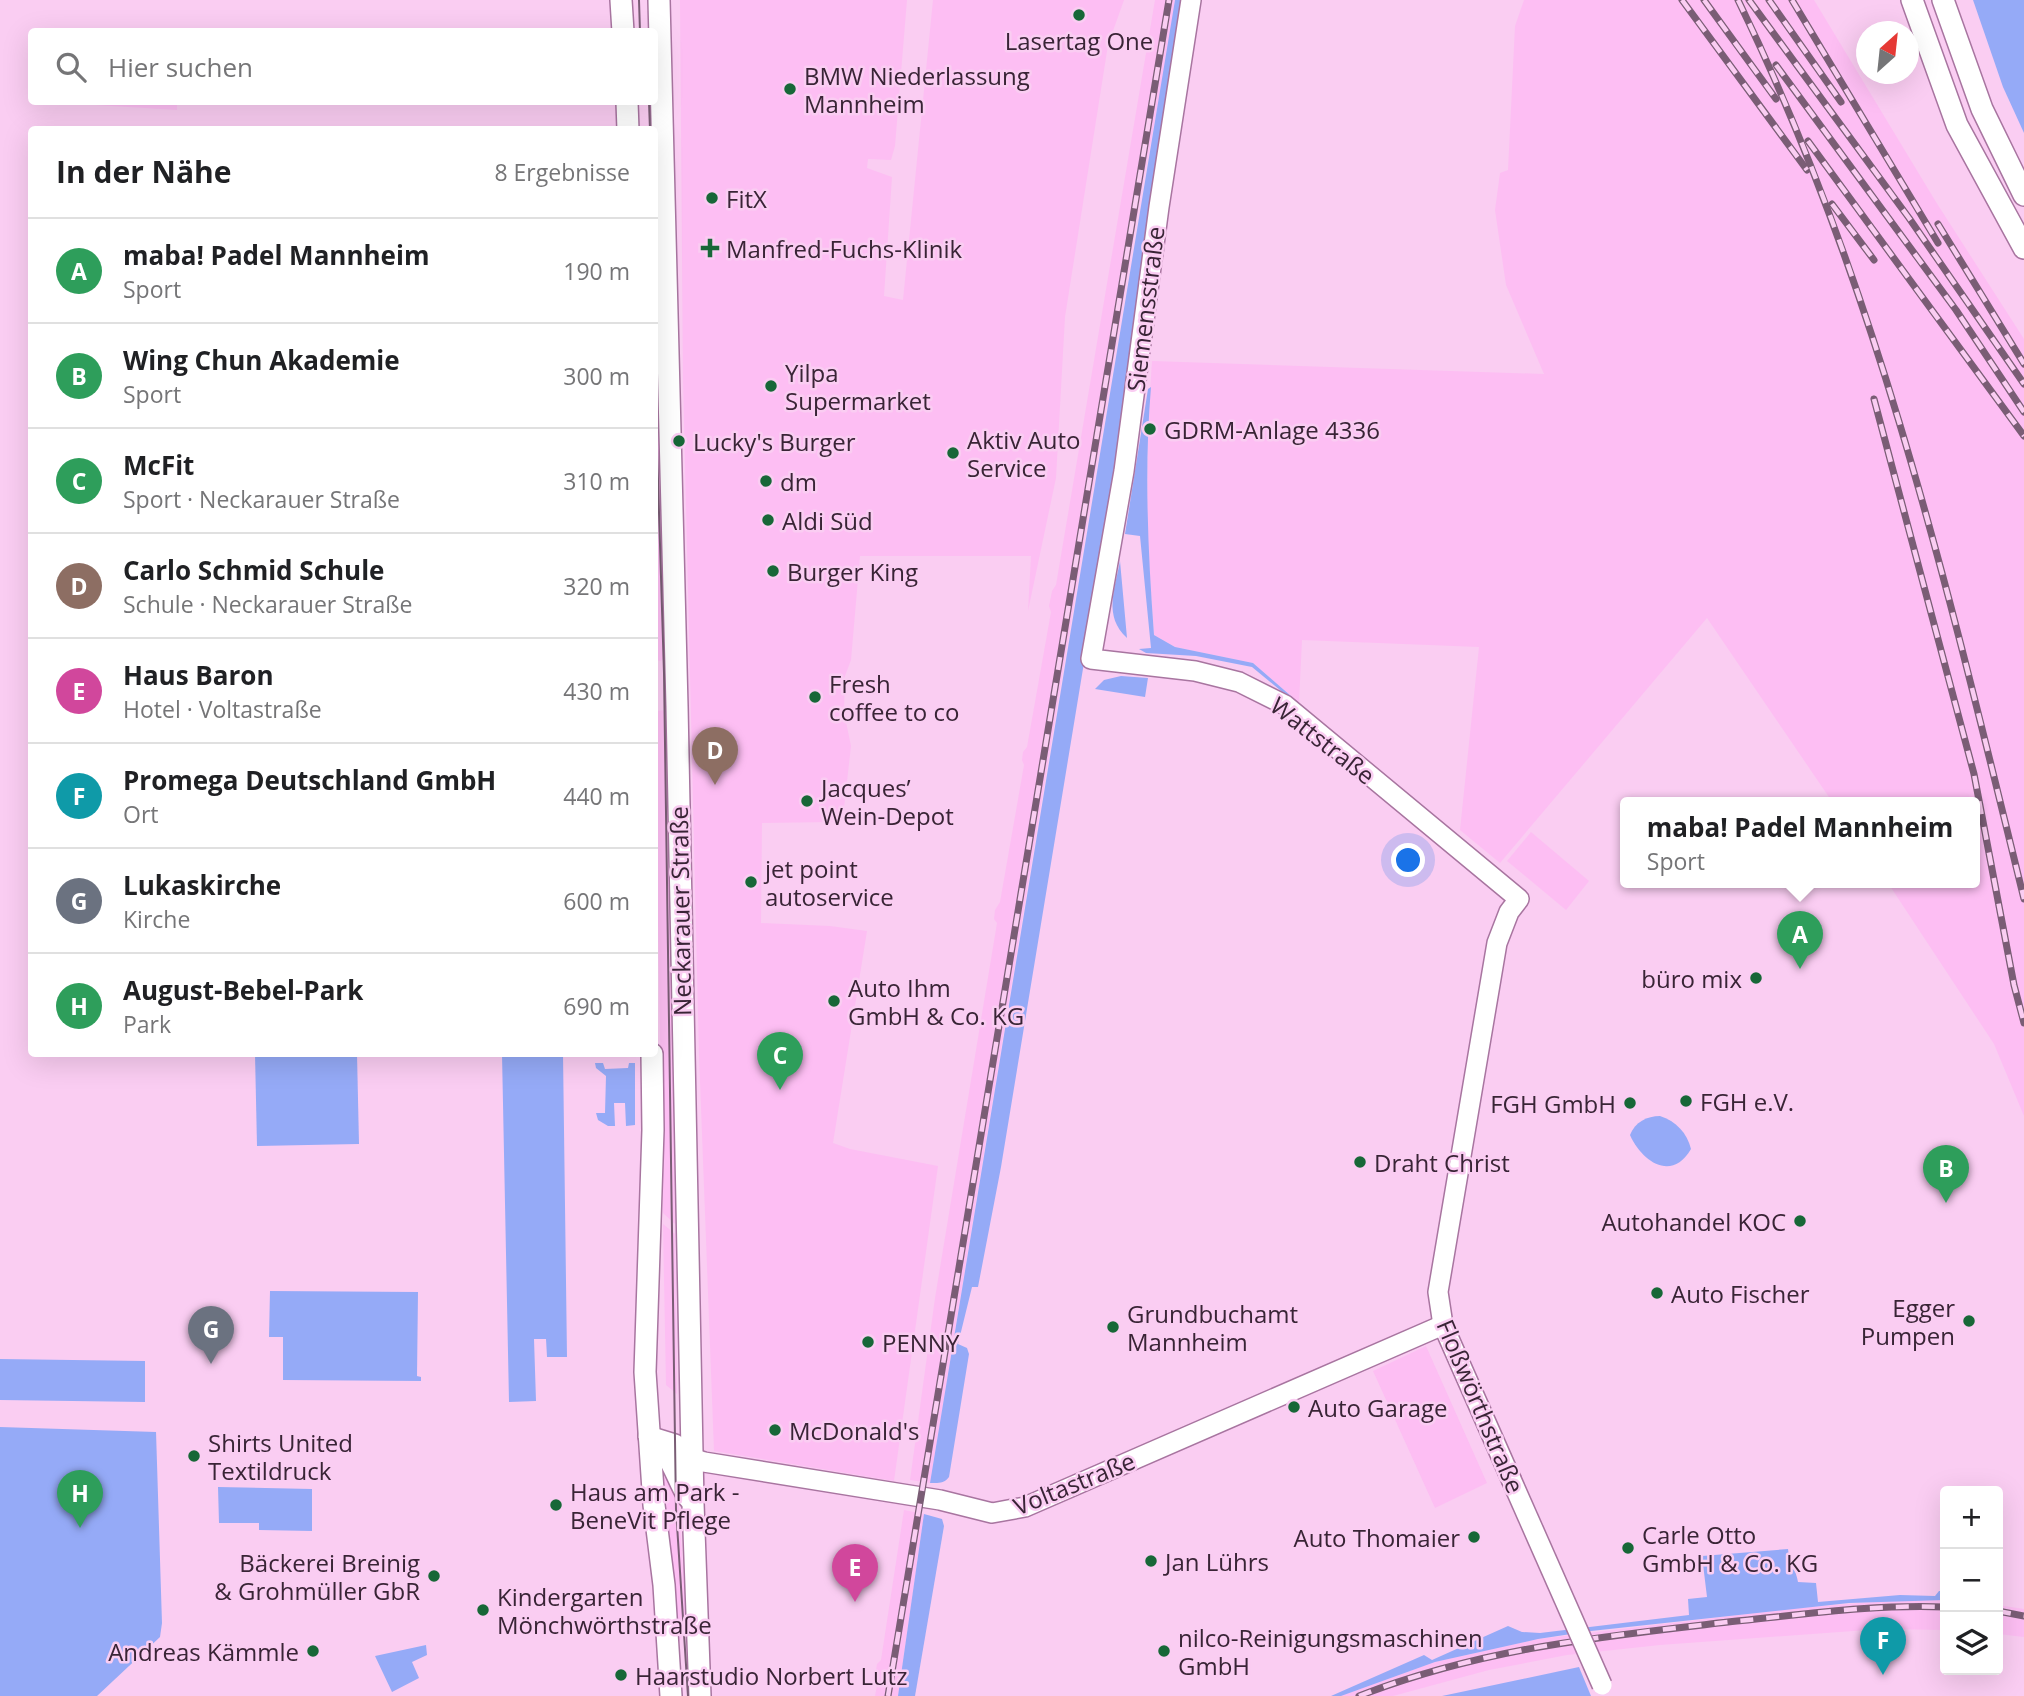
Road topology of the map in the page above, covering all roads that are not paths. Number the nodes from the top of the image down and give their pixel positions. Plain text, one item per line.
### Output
1 (621, 0) edge
2 (659, 0) edge
3 (1191, 0) edge
4 (1912, 0) edge
5 (1942, 0) edge
6 (623, 28) edge
7 (627, 105) edge
8 (628, 126) edge
9 (2024, 195) edge
10 (2024, 248) edge
11 (1091, 659) joint
12 (1519, 899) joint
13 (652, 1057) edge
14 (1443, 1325) junction
15 (647, 1400) junction
16 (649, 1436) junction
17 (679, 1455) junction
18 (652, 1479) junction
19 (1604, 1691) edge
20 (671, 1696) edge
21 (700, 1696) edge

1 - 6 main road
2 - 17 main road, Neckarauer Straße
3 - 11 street, Siemensstraße
4 - 10 main road
5 - 9 main road
7 - 8 main road
11 - 12 street, Wattstraße
12 - 14 street, Floßwörthstraße
13 - 15 main road
14 - 17 street, Voltastraße
14 - 19 street, Floßwörthstraße, bridge
15 - 16 main road
15 - 17 main road
16 - 17 main road
16 - 18 main road
17 - 18 main road
17 - 21 main road
18 - 20 main road

